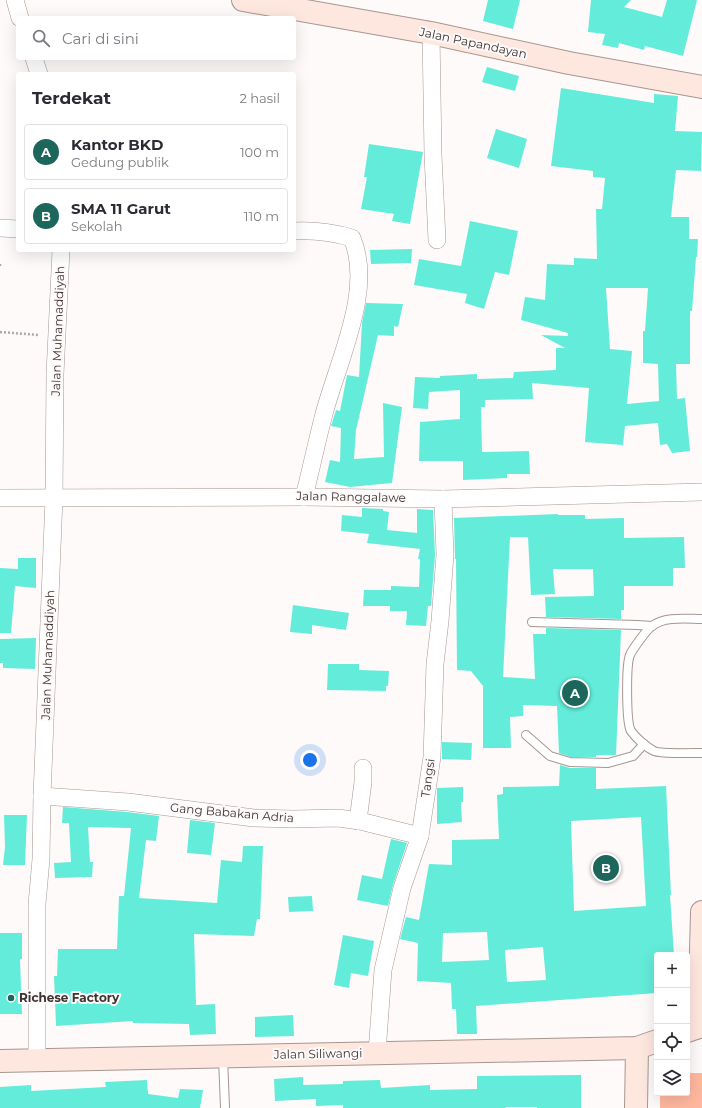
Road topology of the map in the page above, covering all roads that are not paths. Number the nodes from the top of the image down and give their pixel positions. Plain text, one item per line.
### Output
1 (15, 0) edge
2 (243, 0) edge
3 (19, 16) edge
4 (431, 33) junction
5 (35, 60) edge
6 (38, 72) edge
7 (702, 87) edge
8 (0, 228) edge
9 (16, 229) edge
10 (296, 231) edge
11 (437, 240) dead end
12 (61, 252) edge
13 (702, 492) edge
14 (304, 497) junction
15 (0, 498) edge
16 (54, 498) junction
17 (443, 498) junction
18 (702, 619) edge
19 (532, 622) dead end
20 (652, 626) junction
21 (526, 735) dead end
22 (644, 744) junction
23 (702, 753) edge
24 (363, 768) dead end
25 (42, 796) junction
26 (358, 821) junction
27 (420, 836) junction
28 (702, 912) edge
29 (696, 1029) edge
30 (654, 1042) edge
31 (637, 1048) junction
32 (377, 1053) junction
33 (223, 1056) junction
34 (37, 1060) junction
35 (0, 1061) edge
36 (225, 1108) edge
37 (636, 1108) edge

1 - 3 street
2 - 4 street, Jalan Papandayan
4 - 7 street, Jalan Papandayan
4 - 11 street
5 - 6 street
8 - 9 street
10 - 14 street
12 - 16 street, Jalan Muhamaddiyah
13 - 17 street, Jalan Ranggalawe
14 - 16 street, Jalan Ranggalawe
14 - 17 street, Jalan Ranggalawe
15 - 16 street, Jalan Ranggalawe
16 - 25 street, Jalan Muhamaddiyah
17 - 27 street, Tangsi
18 - 20 lane
19 - 20 lane
20 - 22 lane
21 - 22 lane
22 - 23 lane
24 - 26 street
25 - 26 street, Gang Babakan Adria
25 - 34 street, Jalan Muhamaddiyah
26 - 27 street, Gang Babakan Adria
27 - 32 street, Tangsi
28 - 29 street
30 - 31 street, Jalan Siliwangi
31 - 32 street, Jalan Siliwangi
31 - 37 street
32 - 33 street, Jalan Siliwangi
33 - 34 street, Jalan Siliwangi
33 - 36 lane
34 - 35 street, Jalan Siliwangi

